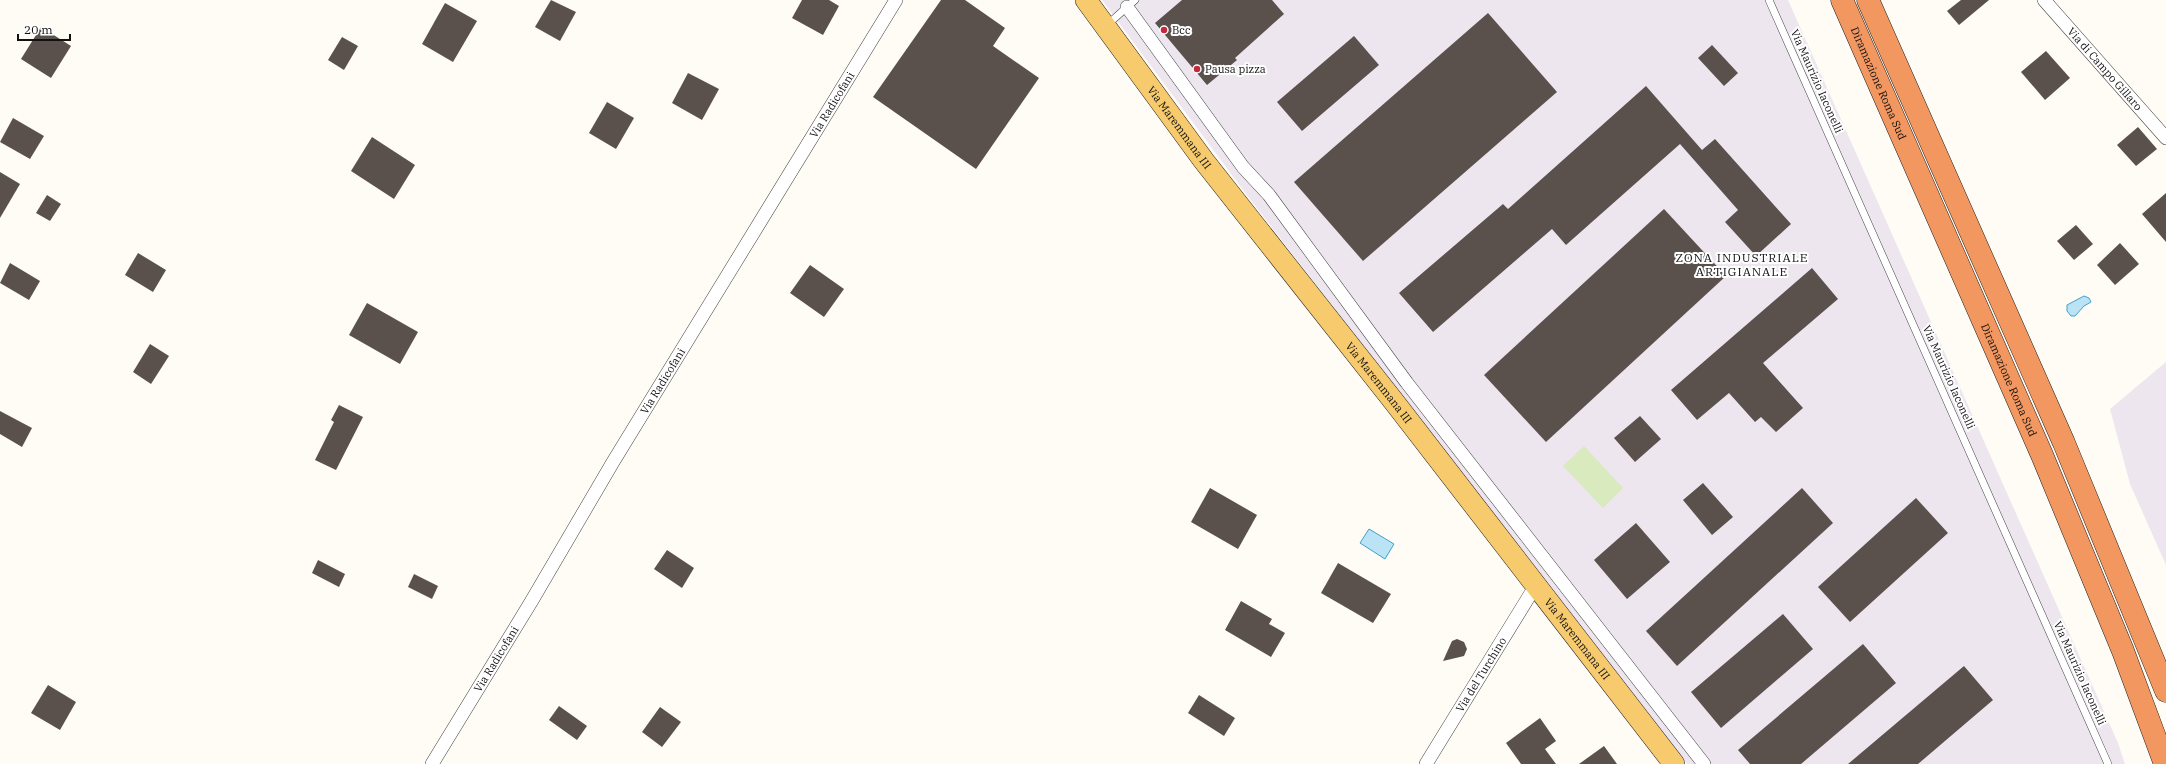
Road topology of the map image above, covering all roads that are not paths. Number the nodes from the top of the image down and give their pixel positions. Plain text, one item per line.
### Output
1 (896, 0) edge
2 (1086, 0) edge
3 (1769, 0) edge
4 (1842, 0) edge
5 (1868, 0) edge
6 (2044, 0) edge
7 (1131, 3) edge
8 (1105, 27) junction
9 (2166, 138) edge
10 (1536, 585) junction
11 (2166, 692) edge
12 (432, 764) edge
13 (1426, 764) edge
14 (1674, 764) edge
15 (1704, 764) edge
16 (2108, 764) edge
17 (2165, 764) edge

1 - 12 street, Via Radicofani
2 - 8 main road, Via Maremmana III
3 - 16 lane, Via Maurizio Iaconelli
4 - 17 highway, Diramazione Roma Sud
5 - 11 highway
6 - 9 street, Via di Campo Gillaro
7 - 8 lane
7 - 15 street
8 - 10 main road, Via Maremmana III
10 - 13 street, Via del Turchino
10 - 14 main road, Via Maremmana III

